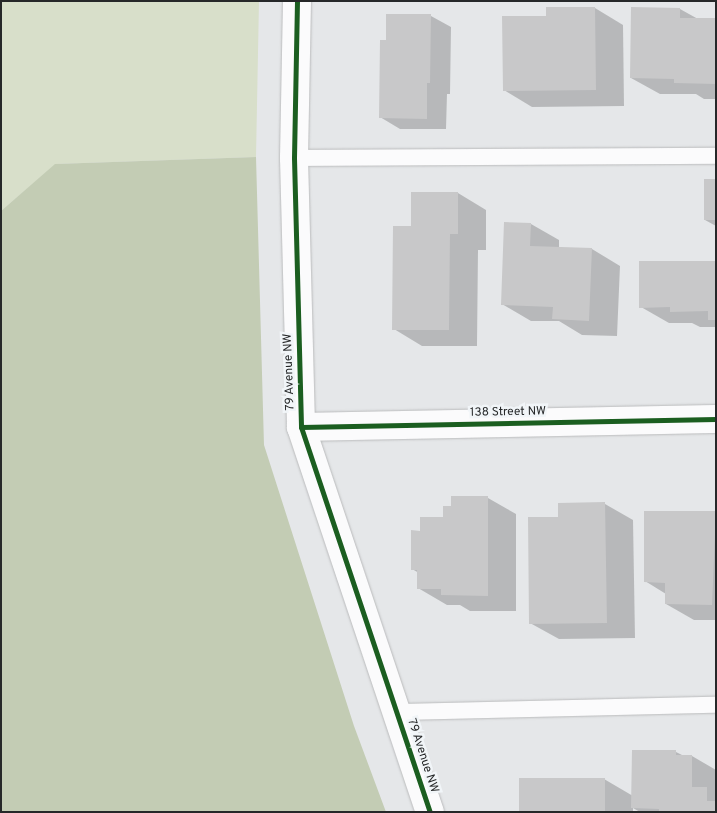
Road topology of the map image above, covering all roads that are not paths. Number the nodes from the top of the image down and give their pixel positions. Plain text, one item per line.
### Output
1 (298, 1) edge
2 (716, 156) edge
3 (294, 158) junction
4 (716, 420) edge
5 (301, 427) junction
6 (716, 705) edge
7 (398, 712) junction
8 (430, 812) edge

1 - 3 street, 79 Avenue NW
2 - 3 lane
3 - 5 street, 79 Avenue NW
4 - 5 street, 138 Street NW
5 - 7 street, 79 Avenue NW
6 - 7 lane
7 - 8 street, 79 Avenue NW

